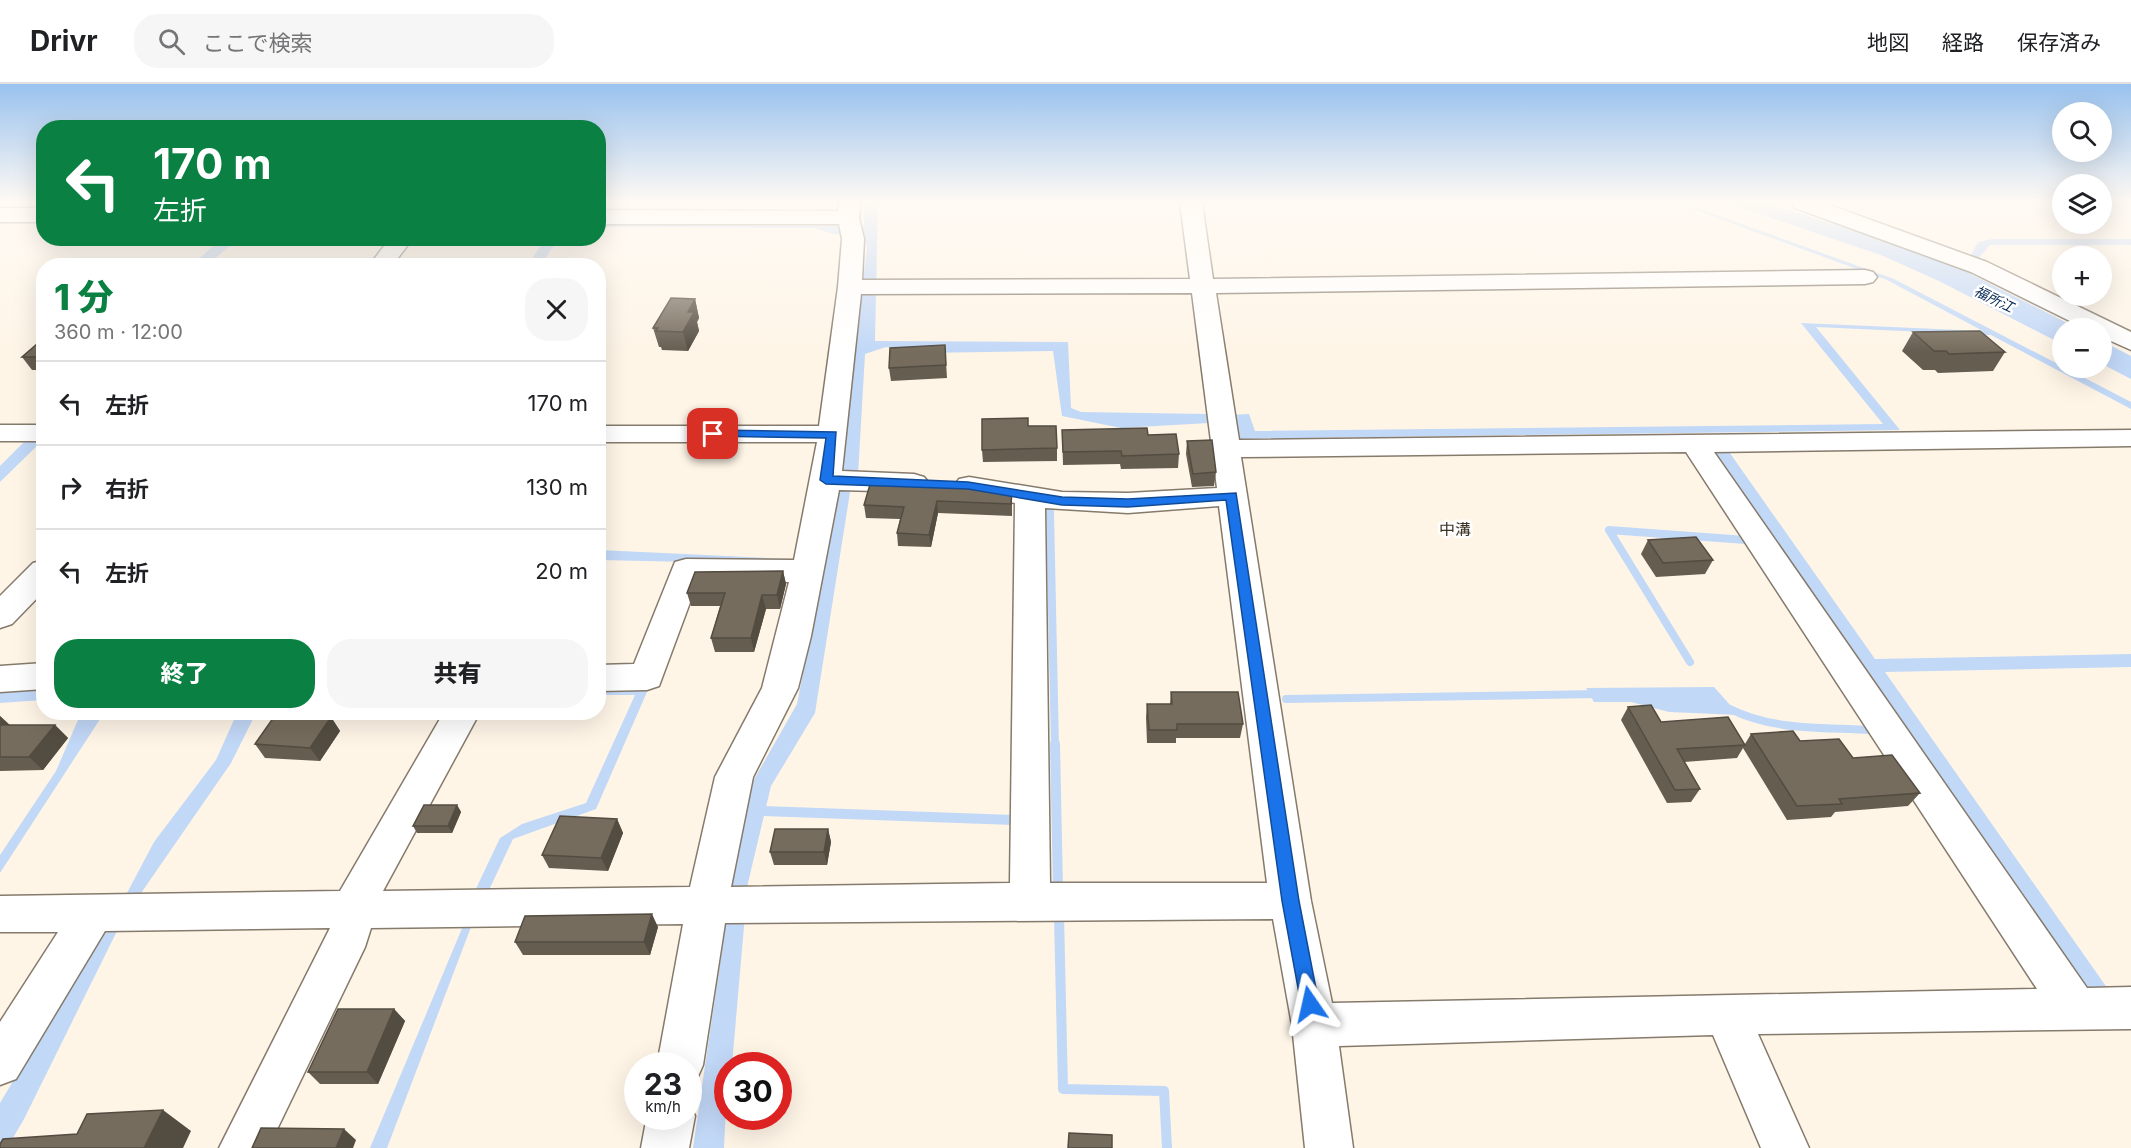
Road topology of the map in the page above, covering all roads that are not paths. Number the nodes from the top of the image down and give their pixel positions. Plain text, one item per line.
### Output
1 (850, 253) edge
2 (1197, 253) edge
3 (1940, 253) edge
4 (1865, 277) dead end
5 (1201, 286) junction
6 (850, 287) junction
7 (2131, 342) edge
8 (0, 433) edge
9 (36, 433) edge
10 (606, 434) edge
11 (832, 434) junction
12 (2131, 438) edge
13 (1694, 443) junction
14 (1224, 449) junction
15 (826, 480) junction
16 (1030, 496) junction
17 (1231, 496) junction
18 (808, 571) junction
19 (36, 579) edge
20 (0, 616) edge
21 (36, 677) edge
22 (606, 678) edge
23 (0, 679) edge
24 (458, 720) edge
25 (1030, 901) junction
26 (1290, 901) junction
27 (707, 905) junction
28 (352, 909) junction
29 (93, 913) junction
30 (0, 914) edge
31 (2131, 1008) edge
32 (2076, 1009) junction
33 (1726, 1014) junction
34 (1314, 1025) junction
35 (682, 1052) edge
36 (0, 1063) edge
37 (668, 1130) edge
38 (243, 1148) edge
39 (665, 1148) edge
40 (1329, 1148) edge
41 (1785, 1148) edge

1 - 6 street
2 - 5 street
3 - 7 street
4 - 5 street
5 - 6 street
5 - 14 street
6 - 11 street
8 - 9 street
10 - 11 street
11 - 15 street
12 - 13 street
13 - 14 street
13 - 32 street
14 - 17 street
15 - 16 street
15 - 18 street
16 - 17 street
16 - 25 street
17 - 26 street
18 - 22 street
18 - 27 street
19 - 20 street
21 - 23 street
24 - 28 street
25 - 26 street
25 - 27 street
26 - 34 street
27 - 28 street
27 - 35 street
28 - 29 street
28 - 38 street
29 - 30 street
29 - 36 street
31 - 32 street
32 - 33 street
33 - 34 street
33 - 41 street
34 - 40 street
37 - 39 street

